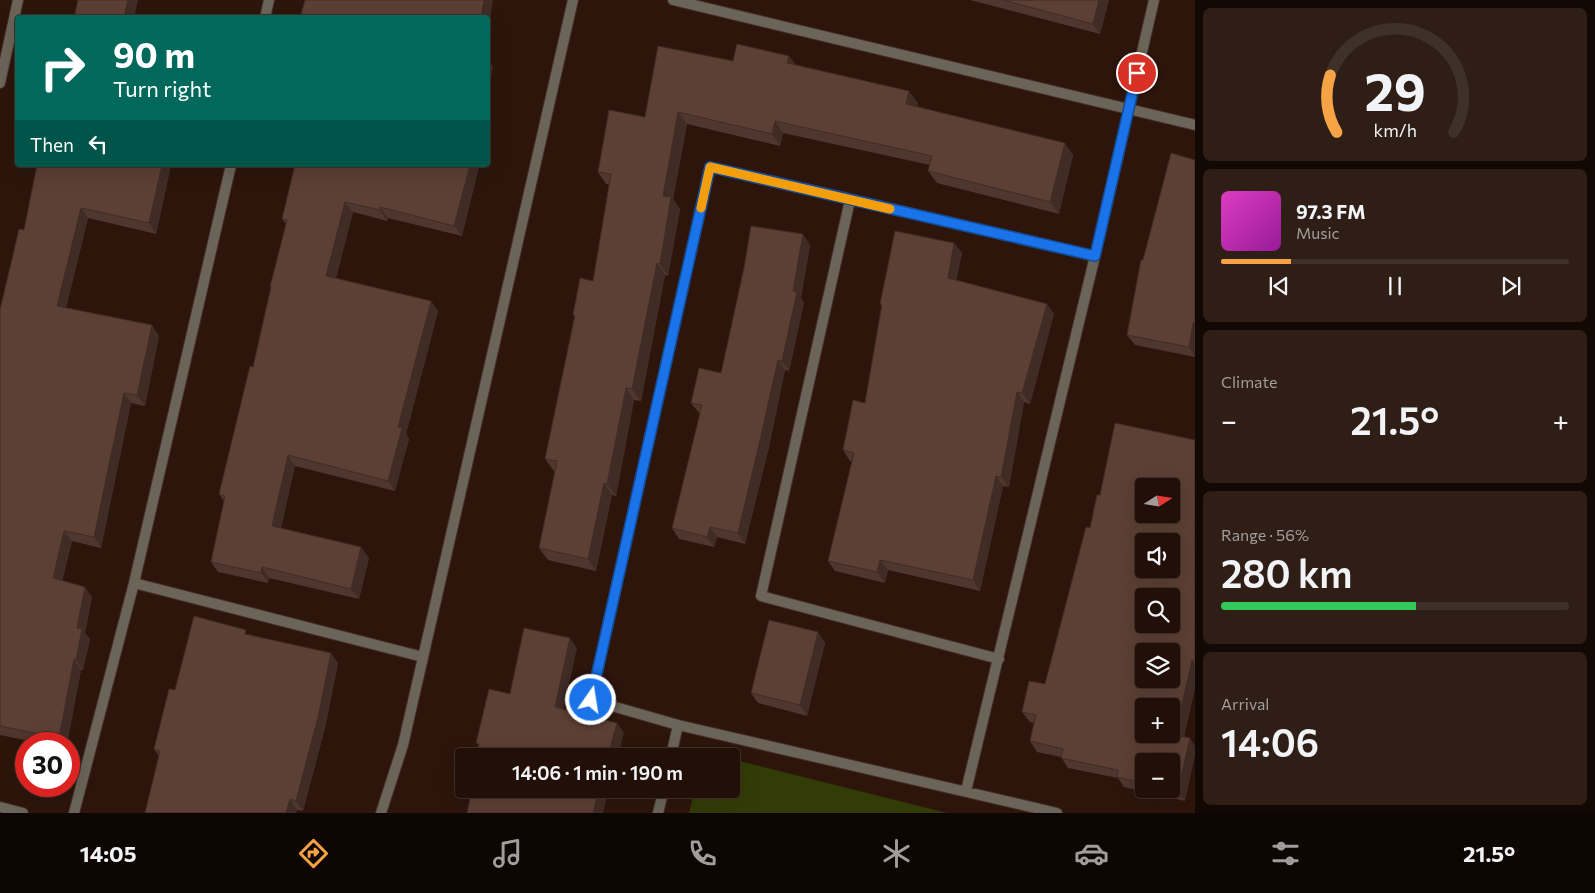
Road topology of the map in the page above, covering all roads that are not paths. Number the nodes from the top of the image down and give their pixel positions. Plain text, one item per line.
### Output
1 (18, 0) edge
2 (269, 0) edge
3 (573, 0) edge
4 (672, 0) edge
5 (1154, 0) edge
6 (265, 15) edge
7 (0, 83) edge
8 (1129, 110) junction
9 (1195, 125) edge
10 (231, 167) edge
11 (850, 200) junction
12 (1095, 256) junction
13 (134, 583) junction
14 (423, 657) junction
15 (999, 659) junction
16 (678, 725) junction
17 (673, 748) edge
18 (966, 792) junction
19 (662, 798) edge
20 (0, 808) edge
21 (23, 813) edge
22 (74, 813) edge
23 (381, 813) edge
24 (658, 813) edge
25 (1057, 813) edge

1 - 7 street
2 - 6 street
3 - 14 street
4 - 8 street
5 - 8 street
8 - 9 street
8 - 12 street
10 - 13 street
11 - 12 street
11 - 15 street
11 - 16 street
12 - 15 street
13 - 14 street
13 - 22 street
14 - 23 street
15 - 18 street
16 - 17 street
16 - 18 street
18 - 25 street
19 - 24 street
20 - 21 street

